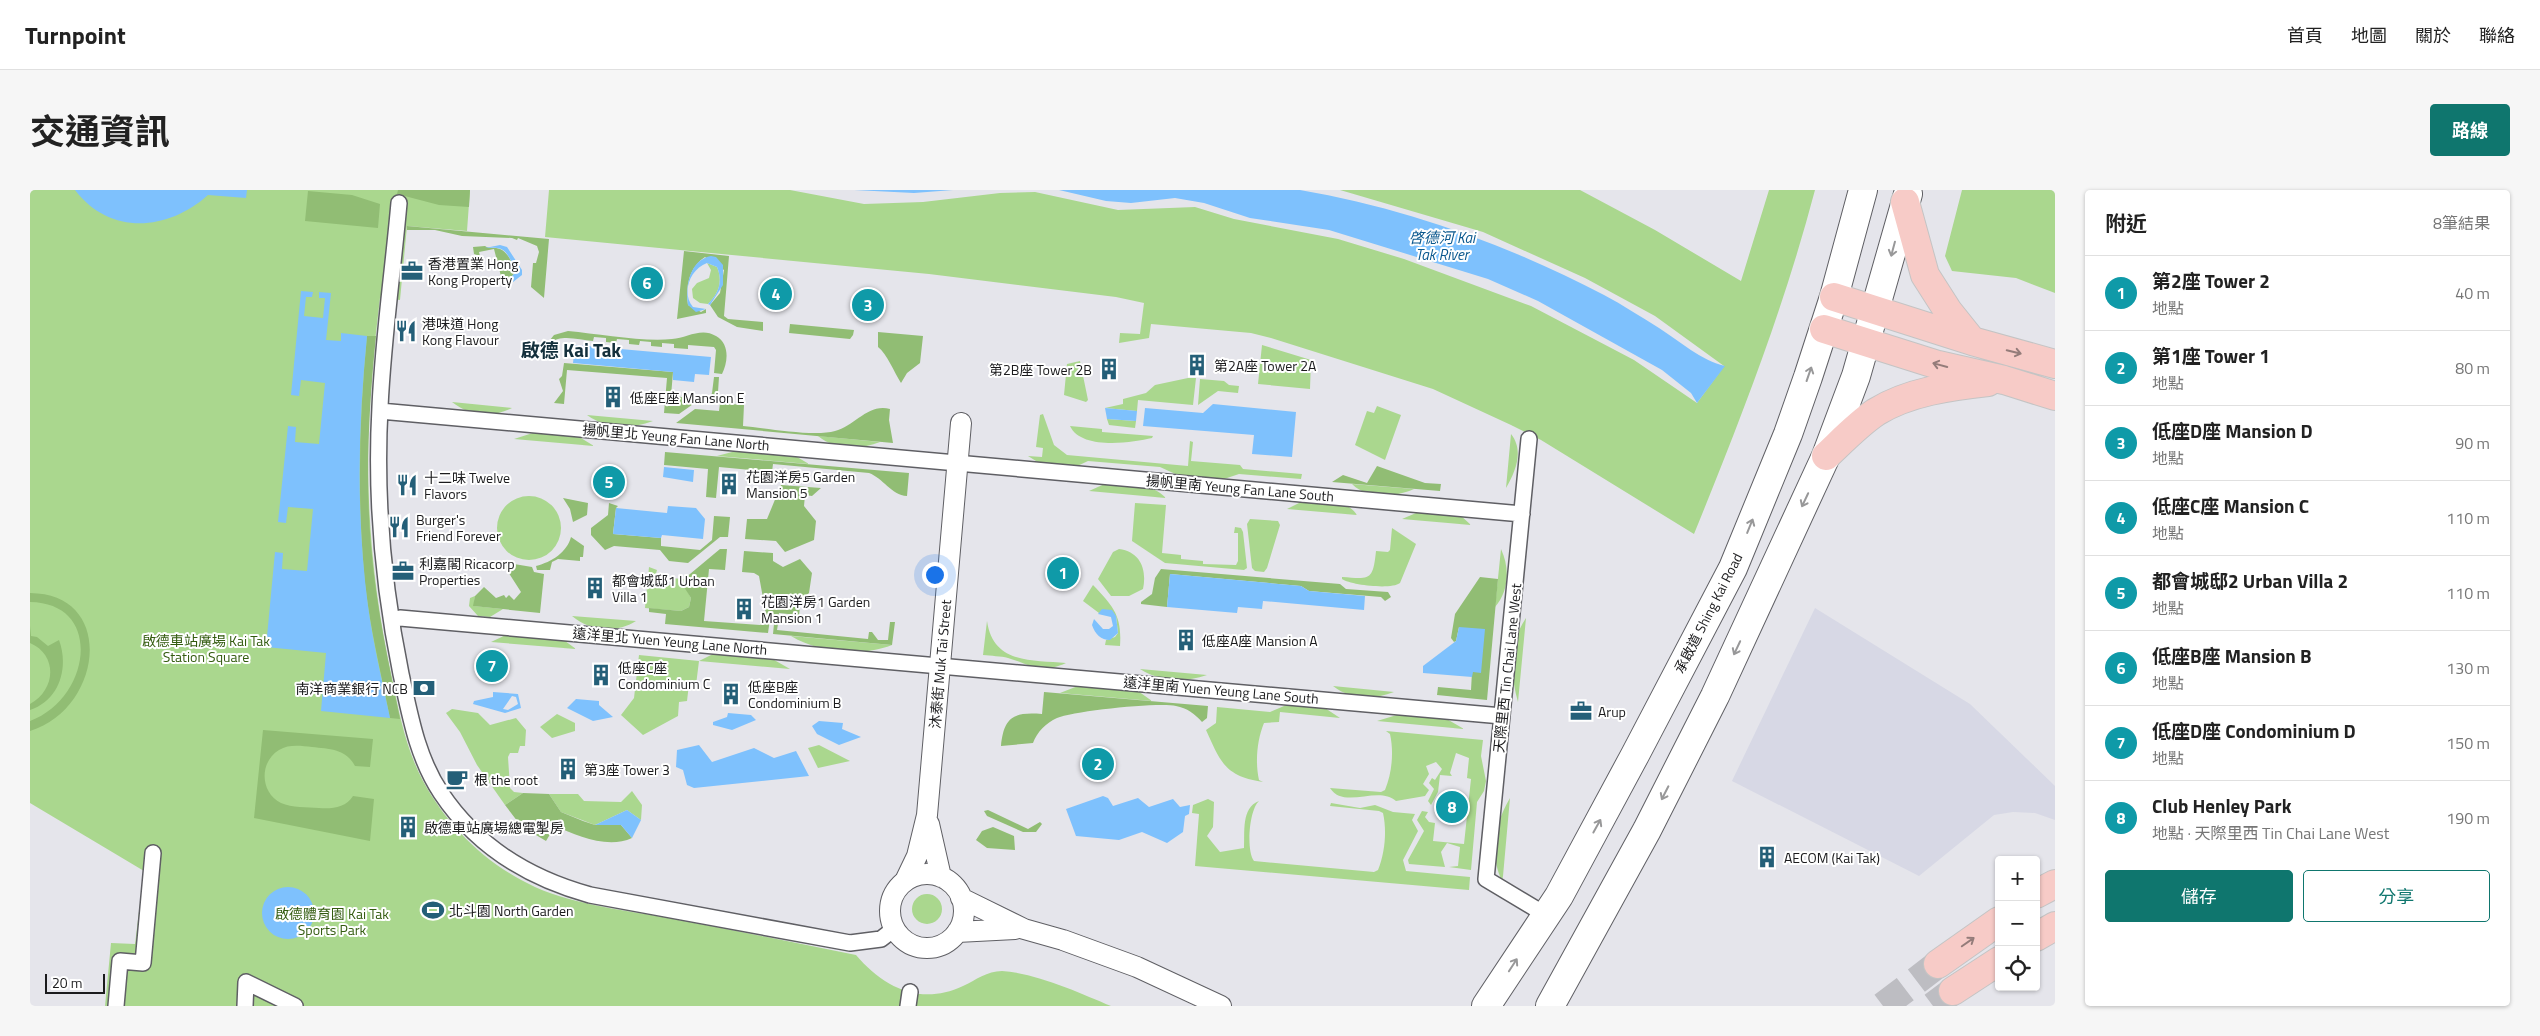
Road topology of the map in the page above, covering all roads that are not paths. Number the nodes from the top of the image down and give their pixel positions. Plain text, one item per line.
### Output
1 (1864, 190) edge
2 (1907, 196) edge
3 (399, 203) dead end
4 (1834, 297) junction
5 (1875, 310) junction
6 (1824, 329) junction
7 (1972, 341) junction
8 (1866, 342) junction
9 (2055, 364) edge
10 (2004, 380) junction
11 (2055, 396) edge
12 (380, 411) junction
13 (961, 423) dead end
14 (1529, 438) dead end
15 (1826, 456) junction
16 (958, 462) junction
17 (1522, 514) junction
18 (400, 618) dead end
19 (940, 665) junction
20 (1502, 716) junction
21 (927, 815) junction
22 (153, 853) dead end
23 (941, 877) junction
24 (905, 881) junction
25 (2055, 884) edge
26 (2040, 892) edge
27 (962, 898) junction
28 (1546, 915) junction
29 (1995, 924) edge
30 (2055, 926) edge
31 (894, 929) junction
32 (1024, 929) junction
33 (957, 932) junction
34 (2040, 935) edge
35 (1938, 964) tunnel mouth
36 (1995, 964) edge
37 (1953, 991) tunnel mouth
38 (116, 1006) edge
39 (245, 1006) edge
40 (295, 1006) edge
41 (1221, 1006) edge
42 (1486, 1006) edge
43 (1550, 1006) edge

1 - 4 main road, 承啟道 Shing Kai Road
2 -> 5 main road
2 - 7 highway
3 - 12 street
4 - 5 highway
4 - 6 main road, 承啟道 Shing Kai Road
5 - 7 highway
5 - 8 main road
6 - 8 highway
28 -> 6 main road, 承啟道 Shing Kai Road
7 -> 9 highway
10 -> 8 highway
8 - 15 main road
10 - 11 highway
10 - 15 highway
12 - 16 street, 揚帆里北 Yeung Fan Lane North
12 - 31 street
13 - 16 street, 沐泰街 Muk Tai Street
14 - 17 street, 天際里西 Tin Chai Lane West
15 -> 43 main road
16 - 17 street, 揚帆里南 Yeung Fan Lane South
16 - 19 street, 沐泰街 Muk Tai Street
17 - 20 street, 天際里西 Tin Chai Lane West
18 - 19 street, 遠洋里北 Yuen Yeung Lane North
19 - 20 street, 遠洋里南 Yuen Yeung Lane South
19 - 21 street, 沐泰街 Muk Tai Street
20 - 28 street, 天際里西 Tin Chai Lane West
21 - 23 street, 沐泰街 Muk Tai Street
21 - 24 street, 沐泰街 Muk Tai Street
22 - 38 street
23 - 24 street
23 - 27 street
24 - 31 street, 沐泰街 Muk Tai Street
25 - 26 highway
27 - 32 street
27 - 33 street
42 -> 28 main road, 承啟道 Shing Kai Road
35 -> 29 highway
30 - 34 highway
31 - 33 street
32 - 33 street
32 - 41 street
36 - 37 highway
39 - 40 street

